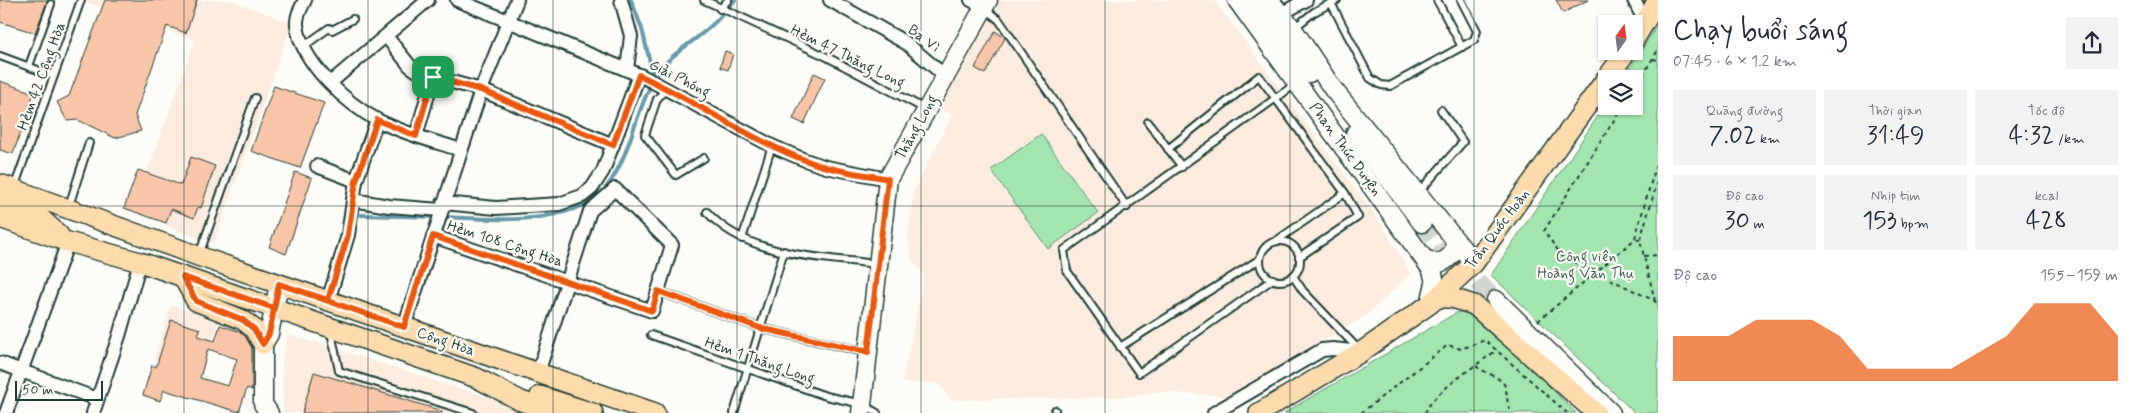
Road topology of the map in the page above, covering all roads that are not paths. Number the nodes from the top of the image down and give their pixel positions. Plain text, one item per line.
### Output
1 (81, 0) edge
2 (305, 0) edge
3 (428, 0) edge
4 (457, 0) edge
5 (517, 0) edge
6 (621, 0) edge
7 (704, 0) edge
8 (728, 0) edge
9 (830, 0) edge
10 (1237, 0) edge
11 (1254, 0) edge
12 (1270, 0) edge
13 (1306, 0) edge
14 (1438, 0) edge
15 (1460, 0) edge
16 (1634, 0) edge
17 (1658, 0) edge
18 (981, 2) edge
19 (1334, 2) edge
20 (51, 4) dead end
21 (723, 10) junction
22 (1281, 14) junction
23 (353, 20) dead end
24 (510, 22) junction
25 (1645, 22) junction
26 (1643, 25) edge
27 (1293, 29) junction
28 (386, 36) junction
29 (304, 46) junction
30 (1462, 47) junction
31 (0, 56) edge
32 (29, 66) junction
33 (636, 74) junction
34 (54, 76) junction
35 (945, 76) junction
36 (433, 77) junction
37 (330, 82) junction
38 (1298, 82) junction
39 (667, 88) junction
40 (481, 90) junction
41 (1598, 90) edge
42 (255, 98) dead end
43 (1275, 98) junction
44 (926, 110) junction
45 (1441, 110) dead end
46 (377, 120) junction
47 (1148, 122) dead end
48 (416, 136) junction
49 (89, 143) dead end
50 (613, 145) junction
51 (772, 146) junction
52 (1168, 149) junction
53 (461, 150) junction
54 (704, 158) dead end
55 (317, 166) dead end
56 (1182, 167) junction
57 (888, 179) junction
58 (356, 181) junction
59 (5, 191) edge
60 (1345, 193) junction
61 (1418, 193) junction
62 (353, 200) junction
63 (442, 207) junction
64 (1127, 207) junction
65 (69, 208) junction
66 (34, 212) junction
67 (707, 212) dead end
68 (0, 218) edge
69 (1422, 224) tunnel mouth
70 (435, 230) junction
71 (742, 239) junction
72 (1454, 240) junction
73 (1276, 241) junction
74 (68, 242) junction
75 (784, 251) junction
76 (198, 256) junction
77 (1299, 257) junction
78 (1260, 259) junction
79 (1425, 259) junction
80 (140, 262) junction
81 (1474, 263) junction
82 (878, 264) junction
83 (1293, 276) junction
84 (183, 277) junction
85 (1273, 279) junction
86 (568, 281) junction
87 (279, 284) junction
88 (658, 291) junction
89 (328, 300) junction
90 (1496, 300) tunnel mouth
91 (1434, 301) junction
92 (274, 308) junction
93 (404, 327) junction
94 (331, 328) junction
95 (760, 328) junction
96 (651, 335) dead end
97 (266, 339) junction
98 (1120, 347) junction
99 (868, 352) junction
100 (1361, 352) junction
101 (0, 363) edge
102 (20, 370) junction
103 (747, 370) junction
104 (538, 373) junction
105 (477, 378) junction
106 (97, 399) junction
107 (866, 410) edge
108 (546, 412) edge
109 (6, 413) edge
110 (93, 413) edge
111 (270, 413) edge
112 (473, 413) edge
113 (593, 413) edge
114 (655, 413) edge
115 (734, 413) edge
116 (1214, 413) edge
117 (1259, 413) edge
118 (1596, 413) edge
119 (1611, 413) edge

1 - 34 lane, Hẻm 42 Cộng Hòa
2 - 29 street
3 - 28 street
4 - 24 street, Giải Phóng
5 - 24 street, Hẻm 108 Cộng Hòa
6 - 33 street
7 - 21 lane, Hẻm 47 Thăng Long
8 - 21 lane
9 - 35 street, Ba Vì
10 - 38 main road, Phan Thúc Duyện
11 - 69 main road
12 - 22 main road, Phan Thúc Duyện
13 - 22 street
14 - 30 lane
15 - 30 lane
16 - 25 street
17 - 25 main road
18 - 35 main road, Thăng Long
18 - 64 lane
19 - 27 lane
19 - 30 lane
20 - 32 lane
21 - 44 lane, Hẻm 47 Thăng Long
22 - 27 main road, Phan Thúc Duyện
23 - 29 lane
24 - 33 street, Giải Phóng
24 - 40 street, Hẻm 108 Cộng Hòa
25 - 26 main road
27 - 61 main road, Phan Thúc Duyện
28 - 36 street
28 - 37 street
29 - 37 street
31 - 32 lane
32 - 34 lane
33 - 39 street, Giải Phóng
33 - 50 street
34 - 59 lane, Hẻm 42 Cộng Hòa
35 - 44 main road, Thăng Long
36 - 40 street
36 - 48 street
37 - 46 street
38 - 43 lane
38 - 79 main road, Phan Thúc Duyện
39 - 51 street, Giải Phóng
39 - 54 lane
40 - 50 street
40 - 53 street, Hẻm 108 Cộng Hòa
41 - 81 main road, Trần Quốc Hoàn
42 - 76 lane
43 - 52 lane
43 - 56 lane
43 - 60 lane
44 - 57 main road, Thăng Long
45 - 61 lane
46 - 48 street
46 - 58 street
47 - 52 lane
48 - 53 street
49 - 65 lane
50 - 63 street
51 - 57 street, Giải Phóng
51 - 71 lane
52 - 56 lane
53 - 63 street, Hẻm 108 Cộng Hòa
55 - 58 street
56 - 64 lane
57 - 82 main road, Thăng Long
58 - 62 street
59 - 65 main road, Cộng Hòa
59 - 66 main road, Cộng Hòa
60 - 73 lane
60 - 77 lane
61 - 72 main road, Phan Thúc Duyện
62 - 63 street
62 - 89 street
63 - 70 street, Hẻm 108 Cộng Hòa
64 - 98 lane
65 - 66 main road, Cộng Hòa
65 - 76 main road, Cộng Hòa
66 - 74 main road, Cộng Hòa
67 - 71 lane
68 - 74 main road, Cộng Hòa
70 - 86 street, Hẻm 108 Cộng Hòa
70 - 93 street, Hẻm 108 Cộng Hòa
71 - 75 lane
72 - 79 main road
72 - 81 main road, Phan Thúc Duyện
73 - 77 lane
73 - 78 lane
74 - 80 main road, Cộng Hòa
74 - 102 street
75 - 82 lane
75 - 95 lane
76 - 87 main road, Cộng Hòa
77 - 83 lane
78 - 85 lane
78 - 98 lane
79 - 91 main road, Phan Thúc Duyện
80 - 84 main road, Cộng Hòa
80 - 106 street
81 - 91 main road, Trần Quốc Hoàn
82 - 99 main road, Thăng Long
83 - 85 lane
83 - 100 lane
84 - 92 main road, Cộng Hòa
84 - 97 main road
85 - 98 lane
86 - 88 street, Hẻm 108 Cộng Hòa
86 - 88 street
86 - 104 street
87 - 89 main road, Cộng Hòa
87 - 92 main road
88 - 95 lane
89 - 93 main road, Cộng Hòa
90 - 119 main road
91 - 100 main road, Trần Quốc Hoàn
91 - 118 main road
92 - 94 main road, Cộng Hòa
92 - 97 main road
93 - 104 main road, Cộng Hòa
94 - 105 main road, Cộng Hòa
94 - 112 lane
95 - 99 lane
95 - 103 lane
96 - 103 lane, Hẻm 1 Thăng Long
97 - 111 main road
99 - 107 main road, Thăng Long
100 - 116 street
100 - 117 main road, Trần Quốc Hoàn
101 - 102 street
102 - 106 street
102 - 109 street
103 - 107 lane, Hẻm 1 Thăng Long
103 - 115 lane
104 - 114 main road, Cộng Hòa
105 - 108 main road, Cộng Hòa
105 - 113 main road
106 - 110 street

